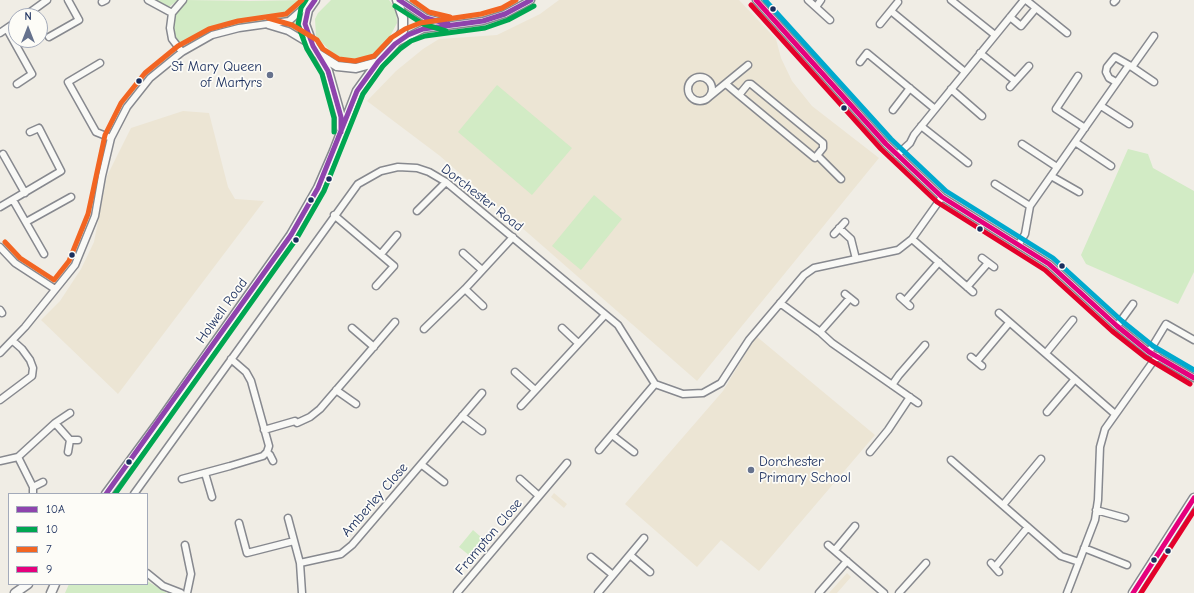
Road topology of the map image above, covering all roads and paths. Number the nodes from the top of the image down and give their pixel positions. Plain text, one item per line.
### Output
1 (34, 0) edge
2 (47, 0) edge
3 (68, 0) edge
4 (148, 0) edge
5 (183, 0) edge
6 (314, 0) edge
7 (398, 0) edge
8 (531, 0) edge
9 (756, 0) edge
10 (808, 0) edge
11 (821, 0) edge
12 (951, 0) edge
13 (1025, 0) edge
14 (898, 2) dead end
15 (38, 6) junction
16 (816, 7) junction
17 (35, 8) edge
18 (1036, 8) junction
19 (891, 11) junction
20 (172, 12) junction
21 (1010, 17) junction
22 (830, 20) dead end
23 (448, 24) junction
24 (880, 24) dead end
25 (266, 25) junction
26 (7, 29) joint
27 (0, 33) edge
28 (1067, 34) dead end
29 (995, 35) junction
30 (1154, 36) dead end
31 (49, 37) dead end
32 (395, 44) junction
33 (313, 46) junction
34 (182, 52) junction
35 (980, 53) junction
36 (318, 54) junction
37 (378, 62) junction
38 (860, 62) dead end
39 (100, 63) dead end
40 (748, 65) dead end
41 (1029, 66) dead end
42 (1131, 66) junction
43 (965, 72) junction
44 (1078, 76) dead end
45 (1015, 81) junction
46 (1116, 82) junction
47 (1154, 82) dead end
48 (17, 84) dead end
49 (726, 84) junction
50 (1010, 87) dead end
51 (910, 88) junction
52 (951, 89) junction
53 (739, 95) junction
54 (709, 97) junction
55 (1101, 106) junction
56 (935, 109) junction
57 (893, 110) dead end
58 (982, 116) dead end
59 (1129, 124) dead end
60 (921, 126) junction
61 (1085, 128) junction
62 (30, 132) dead end
63 (341, 133) junction
64 (111, 138) junction
65 (1075, 142) junction
66 (1022, 144) dead end
67 (3, 154) dead end
68 (897, 155) junction
69 (818, 156) junction
70 (968, 163) dead end
71 (1111, 166) dead end
72 (1057, 167) junction
73 (1051, 176) junction
74 (841, 178) dead end
75 (446, 182) junction
76 (995, 184) dead end
77 (1079, 192) dead end
78 (25, 193) junction
79 (71, 197) dead end
80 (942, 197) junction
81 (13, 200) junction
82 (1030, 206) junction
83 (0, 207) edge
84 (417, 211) dead end
85 (334, 215) junction
86 (26, 222) junction
87 (845, 222) dead end
88 (839, 228) junction
89 (834, 234) dead end
90 (397, 235) dead end
91 (512, 237) junction
92 (912, 239) junction
93 (1019, 244) junction
94 (0, 247) edge
95 (40, 251) dead end
96 (463, 253) dead end
97 (380, 254) junction
98 (982, 258) dead end
99 (856, 259) junction
100 (939, 262) junction
101 (482, 270) junction
102 (376, 286) dead end
103 (967, 287) junction
104 (55, 288) junction
105 (465, 289) junction
106 (973, 292) dead end
107 (850, 298) dead end
108 (780, 303) junction
109 (1133, 304) dead end
110 (484, 306) dead end
111 (910, 306) dead end
112 (999, 313) dead end
113 (604, 316) junction
114 (1073, 320) dead end
115 (395, 322) dead end
116 (1009, 323) junction
117 (1117, 326) junction
118 (352, 328) dead end
119 (562, 328) dead end
120 (424, 329) dead end
121 (820, 332) junction
122 (1194, 340) edge
123 (13, 341) junction
124 (578, 343) junction
125 (925, 345) dead end
126 (374, 347) junction
127 (1149, 352) junction
128 (0, 353) edge
129 (1046, 353) junction
130 (1157, 356) junction
131 (971, 357) dead end
132 (231, 359) junction
133 (976, 362) junction
134 (982, 366) dead end
135 (515, 372) dead end
136 (1194, 378) edge
137 (1075, 379) junction
138 (655, 384) junction
139 (892, 385) junction
140 (336, 390) junction
141 (535, 390) junction
142 (482, 393) dead end
143 (910, 397) junction
144 (0, 400) edge
145 (918, 403) dead end
146 (356, 404) dead end
147 (521, 406) dead end
148 (1047, 412) dead end
149 (70, 413) dead end
150 (1115, 414) junction
151 (462, 416) junction
152 (55, 423) junction
153 (264, 430) junction
154 (482, 431) dead end
155 (612, 435) junction
156 (70, 440) junction
157 (78, 440) dead end
158 (599, 450) dead end
159 (68, 452) dead end
160 (267, 452) junction
161 (634, 452) dead end
162 (870, 452) dead end
163 (18, 457) junction
164 (1041, 459) dead end
165 (951, 460) dead end
166 (273, 461) dead end
167 (0, 462) edge
168 (567, 463) dead end
169 (422, 465) junction
170 (205, 473) junction
171 (182, 479) dead end
172 (520, 479) dead end
173 (43, 482) dead end
174 (444, 482) dead end
175 (33, 487) junction
176 (33, 493) edge
177 (107, 493) edge
178 (135, 493) edge
179 (539, 496) junction
180 (212, 497) dead end
181 (1194, 498) edge
182 (1003, 505) junction
183 (1096, 510) junction
184 (288, 518) dead end
185 (1125, 518) dead end
186 (239, 523) dead end
187 (855, 526) dead end
188 (1028, 527) junction
189 (644, 538) dead end
190 (294, 541) junction
191 (828, 544) dead end
192 (185, 545) dead end
193 (1084, 548) junction
194 (834, 550) junction
195 (630, 555) junction
196 (591, 557) dead end
197 (847, 561) junction
198 (926, 562) dead end
199 (1079, 562) junction
200 (300, 563) junction
201 (1127, 565) dead end
202 (995, 567) dead end
203 (650, 572) dead end
204 (148, 574) edge
205 (613, 575) junction
206 (27, 585) edge
207 (15, 593) edge
208 (181, 593) edge
209 (187, 593) edge
210 (302, 593) edge
211 (457, 593) edge
212 (598, 593) edge
213 (819, 593) edge
214 (884, 593) edge
215 (899, 593) edge
216 (1067, 593) edge
217 (1132, 593) edge

1 - 15 street
2 - 15 street
3 - 31 street
4 - 20 street
5 - 20 street
6 - 25 street
6 - 33 street, Holwell Road
7 - 23 street
7 - 32 street, Holwell Road
8 - 23 street
9 - 68 street
10 - 16 street
11 - 16 street
12 - 29 street
13 - 18 street
13 - 21 street
14 - 19 street
15 - 17 street
16 - 22 street
18 - 21 street
18 - 28 street
19 - 24 street
19 - 43 street
20 - 34 street
21 - 29 street
23 - 32 street
25 - 33 street
25 - 34 street
26 - 27 street
26 - 48 street
29 - 35 street
30 - 42 street
32 - 37 street, Holwell Road
33 - 36 street, Holwell Road
34 - 64 street
35 - 43 street
35 - 45 street
36 - 37 street
36 - 63 street, Holwell Road
37 - 63 street, Holwell Road
38 - 51 street
39 - 64 street
40 - 49 street
41 - 45 street
42 - 46 street
42 - 46 street
42 - 47 street
43 - 52 street
44 - 61 street
45 - 50 street
46 - 55 street
49 - 53 street
49 - 54 street
51 - 56 street
51 - 57 street
52 - 56 street
52 - 58 street
53 - 69 street
53 - 69 street
54 - 54 street
55 - 59 street
55 - 61 street
56 - 60 street
60 - 68 street
60 - 70 street
61 - 65 street
62 - 78 street
63 - 177 street, Holwell Road
64 - 104 street
65 - 71 street
65 - 72 street
66 - 72 street
67 - 78 street
68 - 80 street
69 - 74 street
72 - 73 street
73 - 77 street
73 - 82 street
75 - 84 street
75 - 85 street, Dorchester Road
75 - 91 street, Dorchester Road
76 - 82 street
78 - 81 street
79 - 86 street
80 - 92 street
80 - 93 street
81 - 83 street
81 - 86 street
82 - 93 street
85 - 97 street
85 - 132 street, Dorchester Road
86 - 95 street
87 - 88 street
88 - 89 street
88 - 99 street
90 - 97 street
91 - 101 street
91 - 113 street, Dorchester Road
92 - 99 street
92 - 100 street
93 - 117 street
94 - 104 street
96 - 101 street
97 - 102 street
98 - 103 street
99 - 108 street
100 - 103 street
100 - 111 street
101 - 105 street
103 - 106 street
104 - 123 street
105 - 110 street
105 - 120 street
107 - 121 street
108 - 121 street
108 - 138 street
109 - 117 street
112 - 116 street
113 - 124 street
113 - 138 street, Dorchester Road
114 - 129 street
115 - 126 street
116 - 129 street
116 - 133 street
117 - 127 street
118 - 126 street
119 - 124 street
121 - 139 street
122 - 127 street
123 - 128 street
123 - 144 street
124 - 141 street
125 - 139 street
126 - 140 street
127 - 130 street
129 - 137 street
130 - 136 street
130 - 150 street
131 - 133 street
132 - 153 street
132 - 178 street, Dorchester Road
133 - 134 street
135 - 141 street
137 - 148 street
137 - 150 street
138 - 155 street
139 - 143 street
140 - 146 street
140 - 153 street
141 - 147 street
142 - 151 street, Amberley Close
143 - 145 street
143 - 162 street
149 - 152 street
150 - 183 street
151 - 154 street
151 - 169 street, Amberley Close
152 - 156 street
152 - 163 street
153 - 160 street
155 - 158 street
155 - 161 street
156 - 157 street
156 - 159 street
160 - 166 street
160 - 170 street
163 - 167 street
163 - 175 street
164 - 182 street
165 - 182 street
168 - 179 street, Frampton Close
169 - 174 street, Amberley Close
169 - 200 street, Amberley Close
170 - 171 street
170 - 180 street
172 - 179 street, Frampton Close
173 - 175 street
175 - 176 street
179 - 211 street, Frampton Close
181 - 217 street
182 - 188 street
183 - 185 street
183 - 193 street
184 - 190 street
186 - 190 street
187 - 194 street
188 - 199 street
188 - 202 street
189 - 195 street
190 - 200 street
191 - 194 street
192 - 209 street
193 - 199 street
193 - 201 street
194 - 197 street
195 - 203 street
195 - 205 street
196 - 205 street
197 - 213 street
197 - 214 street
198 - 215 street
199 - 216 street
200 - 210 street
204 - 208 street
205 - 212 street
206 - 207 street

